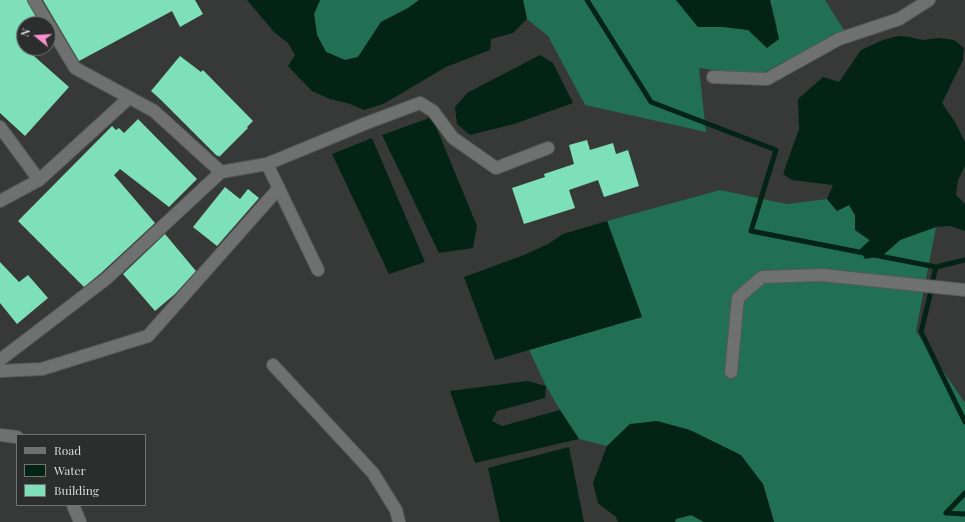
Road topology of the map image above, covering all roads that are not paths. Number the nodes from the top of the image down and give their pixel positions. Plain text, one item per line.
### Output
1 (34, 0) edge
2 (930, 0) edge
3 (713, 77) dead end
4 (129, 98) junction
5 (0, 127) edge
6 (548, 148) dead end
7 (267, 164) junction
8 (221, 172) junction
9 (40, 180) junction
10 (279, 188) junction
11 (0, 201) edge
12 (318, 270) dead end
13 (965, 290) edge
14 (0, 360) edge
15 (273, 365) dead end
16 (0, 371) edge
17 (731, 372) dead end
18 (0, 435) edge
19 (16, 437) edge
20 (73, 506) edge
21 (80, 522) edge
22 (399, 522) edge

1 - 4 lane
2 - 3 lane
4 - 8 lane
4 - 9 lane
5 - 9 lane
6 - 7 lane
7 - 8 lane
7 - 10 lane
8 - 14 lane
9 - 11 lane
10 - 12 lane
10 - 16 lane
13 - 17 lane
15 - 22 lane
18 - 19 lane
20 - 21 lane

